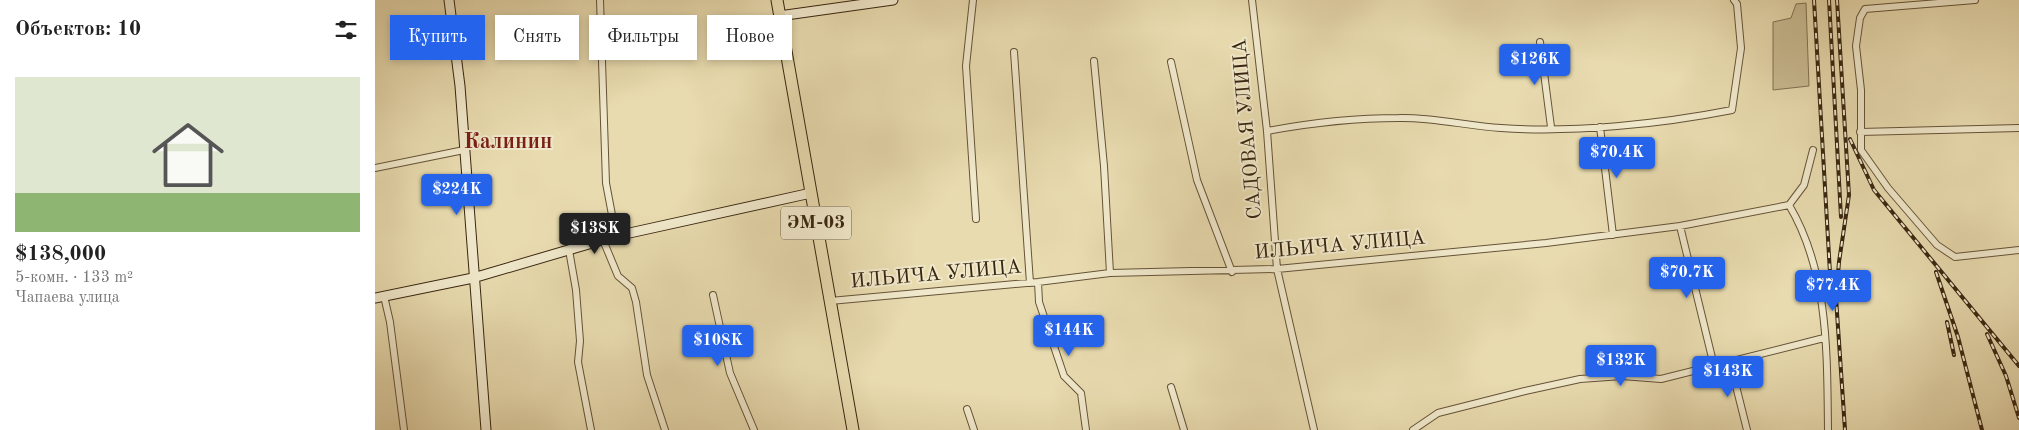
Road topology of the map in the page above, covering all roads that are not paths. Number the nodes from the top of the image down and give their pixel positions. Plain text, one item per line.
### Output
1 (449, 0) edge
2 (600, 0) edge
3 (777, 0) edge
4 (893, 0) edge
5 (973, 0) edge
6 (1252, 0) edge
7 (1733, 0) edge
8 (1975, 0) edge
9 (785, 15) joint
10 (1540, 42) dead end
11 (1014, 52) dead end
12 (792, 60) edge
13 (1094, 61) dead end
14 (1171, 62) dead end
15 (1551, 127) junction
16 (1600, 127) junction
17 (2019, 128) edge
18 (1267, 130) junction
19 (1860, 132) junction
20 (464, 150) junction
21 (1813, 150) dead end
22 (375, 168) edge
23 (811, 193) junction
24 (1789, 205) junction
25 (976, 219) dead end
26 (1680, 226) junction
27 (1613, 235) junction
28 (616, 236) junction
29 (603, 240) junction
30 (569, 250) junction
31 (2019, 250) edge
32 (1277, 269) junction
33 (1231, 272) junction
34 (1110, 274) junction
35 (473, 278) junction
36 (1038, 282) junction
37 (1029, 283) junction
38 (713, 295) dead end
39 (379, 297) edge
40 (830, 301) junction
41 (1824, 338) junction
42 (1730, 362) junction
43 (1714, 366) junction
44 (1171, 387) dead end
45 (967, 409) dead end
46 (404, 430) edge
47 (486, 430) edge
48 (591, 430) edge
49 (665, 430) edge
50 (754, 430) edge
51 (853, 430) edge
52 (974, 430) edge
53 (1085, 430) edge
54 (1184, 430) edge
55 (1314, 430) edge
56 (1413, 430) edge
57 (1747, 430) edge
58 (1829, 430) edge

1 - 20 street
2 - 28 street
3 - 9 highway, ЭМ-03
4 - 9 street
5 - 25 street
6 - 18 street, САДОВАЯ УЛИЦА
7 - 16 street
8 - 19 street
10 - 15 street
11 - 37 street
12 - 23 highway, ЭМ-03
13 - 34 street
14 - 33 street
15 - 16 street
15 - 18 street
16 - 27 street
17 - 19 street
18 - 32 street, САДОВАЯ УЛИЦА
19 - 31 street
20 - 22 street
20 - 35 street
21 - 24 street
23 - 28 street
23 - 40 highway, ЭМ-03
24 - 26 street, ИЛЬИЧА УЛИЦА
24 - 41 street
26 - 27 street, ИЛЬИЧА УЛИЦА
26 - 43 street
27 - 32 street, ИЛЬИЧА УЛИЦА
28 - 29 street
29 - 30 street
29 - 49 street
30 - 35 street
30 - 48 street
32 - 33 street, ИЛЬИЧА УЛИЦА
32 - 55 street, САДОВАЯ УЛИЦА
33 - 34 street, ИЛЬИЧА УЛИЦА
34 - 36 street, ИЛЬИЧА УЛИЦА
35 - 39 street
35 - 47 street
36 - 37 street, ИЛЬИЧА УЛИЦА
36 - 53 street
37 - 40 street, ИЛЬИЧА УЛИЦА
38 - 50 street
39 - 46 street
40 - 51 highway, ЭМ-03
41 - 42 street
41 - 58 street
42 - 43 street
42 - 57 street
43 - 56 street
44 - 54 street
45 - 52 street

